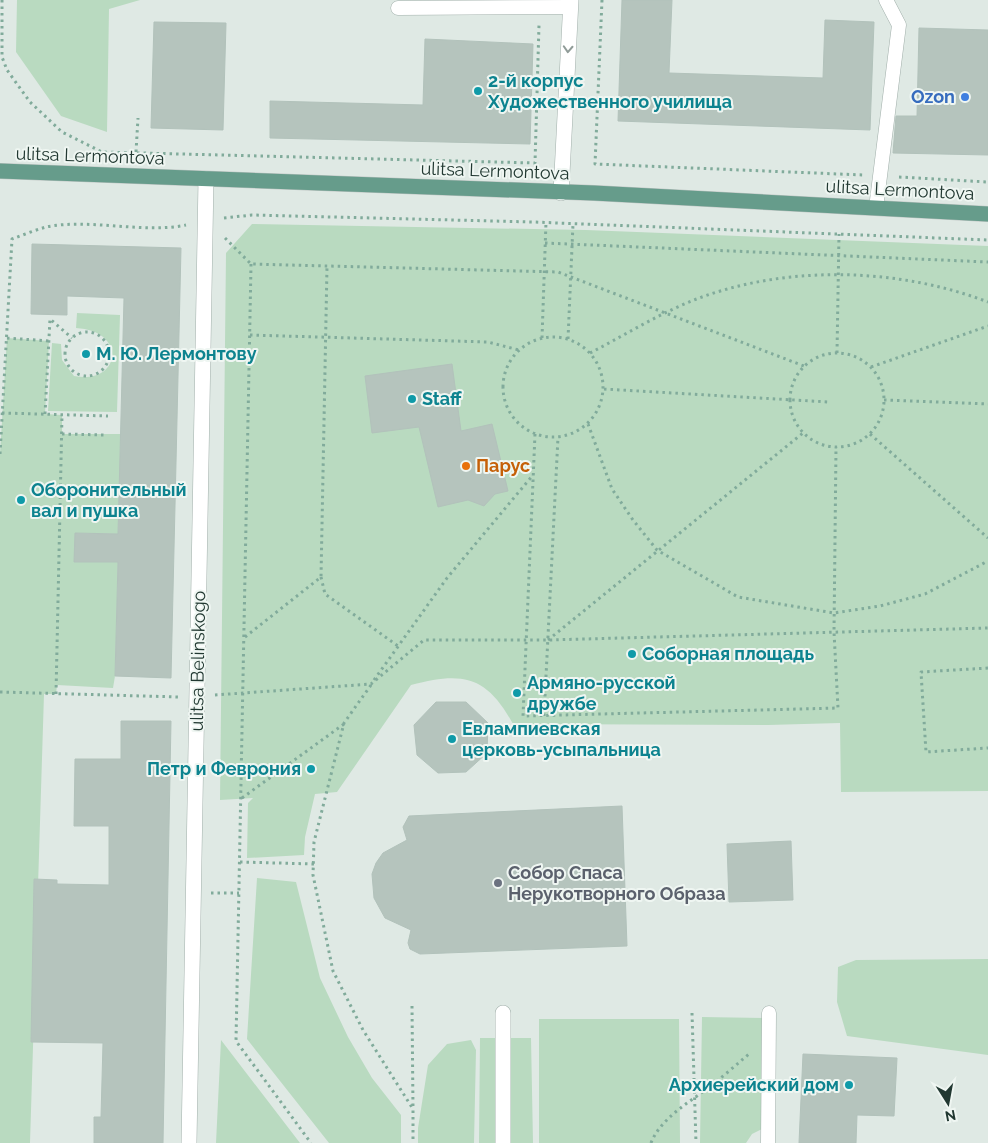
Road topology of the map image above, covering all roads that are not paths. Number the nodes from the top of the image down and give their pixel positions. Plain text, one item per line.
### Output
1 (886, 0) edge
2 (571, 4) edge
3 (398, 8) dead end
4 (0, 171) edge
5 (206, 179) junction
6 (561, 192) junction
7 (876, 208) junction
8 (988, 214) edge
9 (502, 1013) dead end
10 (769, 1013) dead end
11 (189, 1143) edge
12 (503, 1143) edge
13 (768, 1143) edge

1 - 7 lane
2 - 3 lane
2 -> 6 street
4 - 5 main road, ulitsa Lermontova
5 - 6 main road, ulitsa Lermontova
5 - 11 street, ulitsa Belinskogo
6 - 7 main road, ulitsa Lermontova
7 - 8 main road, ulitsa Lermontova
9 - 12 street
10 - 13 lane

